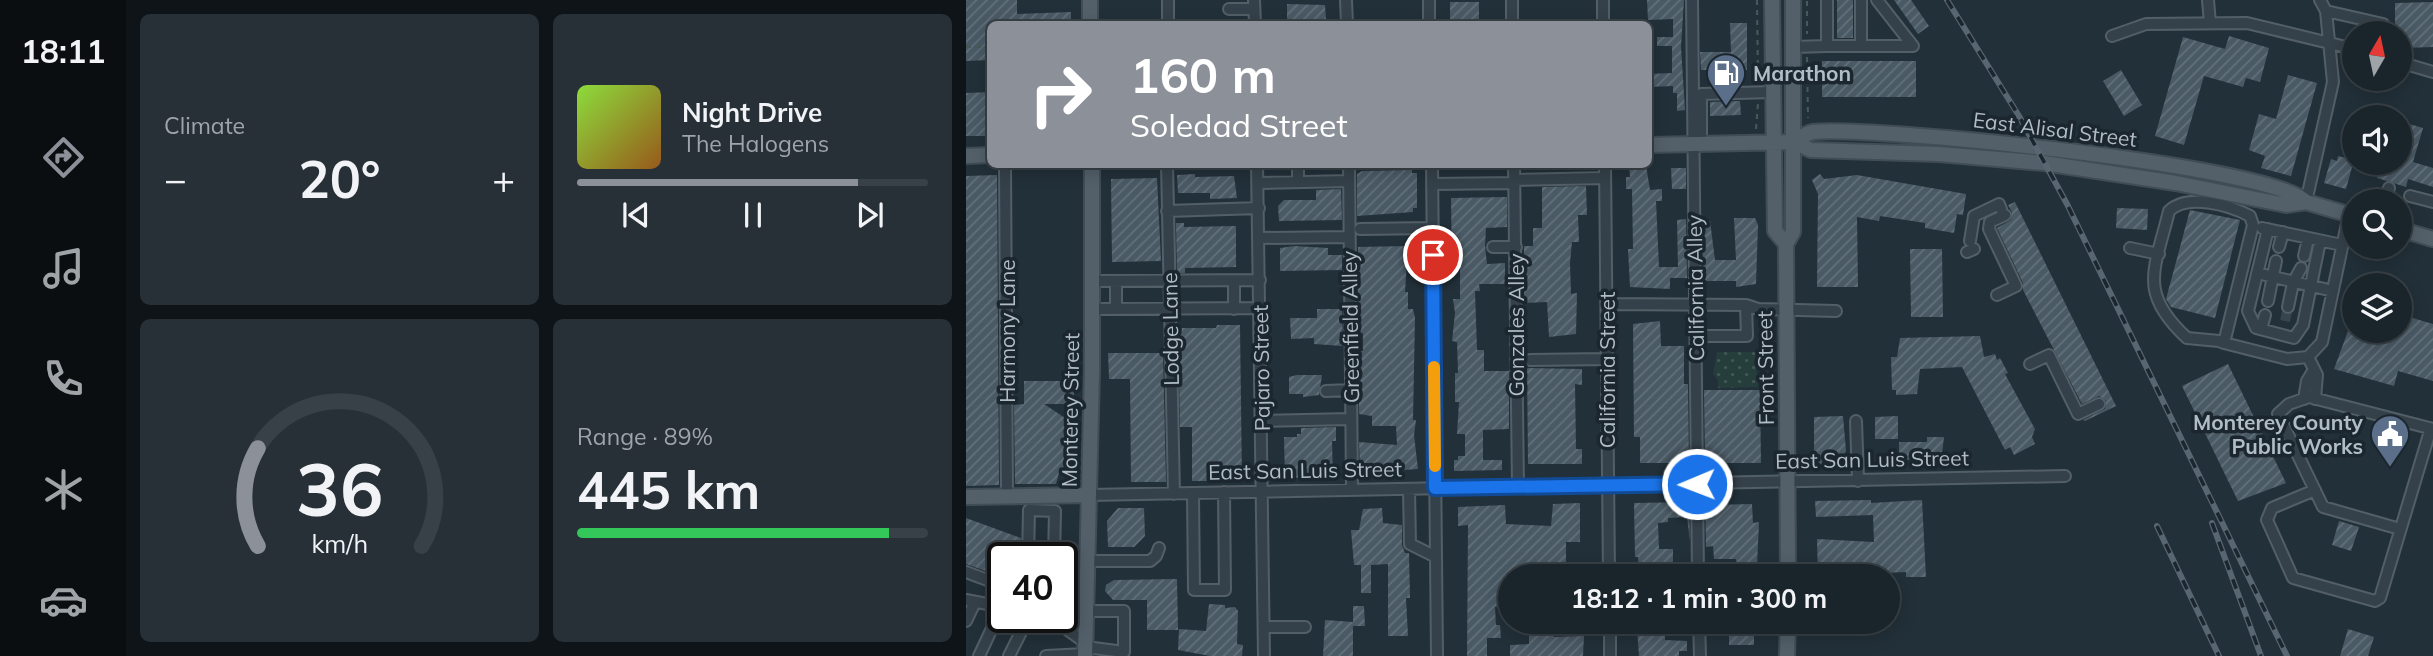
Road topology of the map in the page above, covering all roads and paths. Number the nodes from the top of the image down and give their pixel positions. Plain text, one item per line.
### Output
1 (1090, 0) edge
2 (1168, 0) edge
3 (1346, 0) edge
4 (1429, 0) edge
5 (1512, 0) edge
6 (1603, 0) edge
7 (1692, 0) edge
8 (1757, 0) edge
9 (1772, 0) edge
10 (1793, 0) edge
11 (1807, 0) edge
12 (1827, 0) edge
13 (1861, 0) edge
14 (1877, 0) edge
15 (2208, 0) edge
16 (2320, 0) edge
17 (1254, 5) edge
18 (1229, 9) dead end
19 (2326, 11) junction
20 (1090, 21) edge
21 (1168, 21) edge
22 (1347, 21) edge
23 (1429, 21) edge
24 (1512, 21) edge
25 (1603, 21) edge
26 (2374, 21) edge
27 (2210, 23) junction
28 (2112, 36) dead end
29 (2329, 42) junction
30 (1827, 46) junction
31 (1861, 46) junction
32 (2342, 46) edge
33 (966, 47) edge
34 (987, 47) edge
35 (1800, 47) junction
36 (2412, 66) edge
37 (2433, 72) edge
38 (1765, 92) junction
39 (1808, 118) dead end
40 (1757, 122) dead end
41 (1774, 142) junction
42 (1794, 142) junction
43 (1697, 143) junction
44 (1652, 145) edge
45 (987, 155) edge
46 (966, 156) edge
47 (1005, 168) edge
48 (1092, 168) edge
49 (1167, 168) edge
50 (1257, 168) edge
51 (1298, 168) edge
52 (1349, 168) edge
53 (1432, 168) edge
54 (1514, 168) edge
55 (1605, 168) edge
56 (1605, 178) junction
57 (1349, 181) junction
58 (1514, 181) junction
59 (1298, 182) junction
60 (1258, 183) junction
61 (1432, 184) junction
62 (2412, 197) edge
63 (2306, 202) junction
64 (2433, 202) edge
65 (1259, 208) junction
66 (1167, 211) junction
67 (2342, 212) edge
68 (2253, 225) junction
69 (1433, 228) junction
70 (1360, 229) dead end
71 (2268, 229) junction
72 (2283, 232) junction
73 (2412, 233) edge
74 (1349, 237) junction
75 (1259, 238) junction
76 (2308, 239) junction
77 (2433, 239) edge
78 (2320, 241) junction
79 (1786, 244) junction
80 (2342, 246) joint
81 (1493, 247) dead end
82 (1516, 247) junction
83 (1970, 247) dead end
84 (2279, 247) dead end
85 (2130, 248) dead end
86 (2159, 254) junction
87 (2304, 256) dead end
88 (2276, 261) dead end
89 (2301, 268) dead end
90 (2257, 273) junction
91 (2274, 278) junction
92 (1260, 280) junction
93 (1092, 281) junction
94 (1116, 281) junction
95 (1234, 281) junction
96 (1169, 282) junction
97 (2293, 283) junction
98 (2311, 286) junction
99 (2333, 291) junction
100 (1997, 295) dead end
101 (2269, 301) dead end
102 (1607, 304) junction
103 (1696, 305) junction
104 (1746, 305) junction
105 (2288, 307) tunnel mouth
106 (1260, 308) junction
107 (1092, 309) junction
108 (1116, 309) junction
109 (1170, 309) junction
110 (1234, 309) junction
111 (1785, 310) junction
112 (1836, 311) dead end
113 (2265, 315) dead end
114 (2285, 321) tunnel mouth
115 (2261, 329) junction
116 (2281, 335) junction
117 (1696, 336) junction
118 (2224, 343) junction
119 (2308, 357) junction
120 (1607, 359) junction
121 (1530, 360) dead end
122 (2031, 364) dead end
123 (1351, 390) junction
124 (1326, 391) dead end
125 (2310, 399) junction
126 (2099, 404) dead end
127 (1351, 419) junction
128 (1262, 421) junction
129 (1856, 421) dead end
130 (2432, 430) edge
131 (2065, 476) dead end
132 (1858, 481) junction
133 (1788, 482) junction
134 (1697, 484) junction
135 (1608, 485) junction
136 (1518, 486) junction
137 (1435, 488) junction
138 (1352, 489) junction
139 (1409, 489) junction
140 (2315, 489) junction
141 (1263, 491) junction
142 (1224, 492) junction
143 (1193, 493) junction
144 (1174, 494) junction
145 (1089, 495) junction
146 (1007, 497) junction
147 (966, 498) edge
148 (2400, 529) junction
149 (1028, 542) edge
150 (1054, 542) edge
151 (1159, 548) dead end
152 (1436, 557) junction
153 (1089, 561) junction
154 (1609, 564) edge
155 (1698, 564) edge
156 (1788, 564) edge
157 (966, 572) edge
158 (987, 580) edge
159 (971, 601) edge
160 (1087, 611) junction
161 (966, 621) edge
162 (1264, 627) junction
163 (1306, 627) dead end
164 (990, 633) edge
165 (1020, 633) edge
166 (1067, 633) edge
167 (1610, 634) edge
168 (1699, 634) edge
169 (1788, 634) edge
170 (1085, 650) edge
171 (979, 656) edge
172 (1009, 656) edge
173 (1046, 656) edge
174 (1264, 656) edge
175 (1437, 656) edge
176 (1610, 656) edge
177 (1700, 656) edge
178 (1787, 656) edge

1 - 20 main road
2 - 21 street
3 - 22 street
4 - 23 street
5 - 24 street
6 - 25 street
7 - 43 street, California Alley
8 - 38 path
9 - 38 main road, Front Street
10 - 35 main road, Front Street
11 - 35 path
12 - 30 street
13 - 31 street
14 - 31 street
15 - 27 street
16 - 19 street
17 - 18 street
19 - 26 street
19 - 29 street
27 - 28 street
27 - 29 street
29 - 32 street
29 - 63 street
30 - 31 street
30 - 35 street
33 - 34 path
35 - 39 path
35 - 42 main road, Front Street
36 - 37 street
38 - 40 path
38 - 41 main road, Front Street
38 - 43 street
41 - 42 main road, East Alisal Street
41 - 43 main road, East Alisal Street
41 - 79 main road, Front Street
42 - 63 main road, East Alisal Street
42 - 79 main road, Front Street
43 - 44 main road, East Alisal Street
43 - 103 street, California Alley
45 - 46 main road
47 - 146 street, Harmony Lane
48 - 93 main road, Monterey Street
49 - 66 street, Lodge Lane
50 - 60 street, Pajaro Street
51 - 59 street
52 - 57 street, Greenfield Alley
53 - 61 street
54 - 58 street, Gonzales Alley
55 - 56 street, California Street
56 - 58 street
56 - 102 street, California Street
57 - 59 street
57 - 74 street, Greenfield Alley
58 - 61 street
58 - 82 street, Gonzales Alley
59 - 60 street
60 - 65 street, Pajaro Street
61 - 69 street
62 - 64 street
63 - 67 main road, East Alisal Street
65 - 66 street
65 - 75 street, Pajaro Street
66 - 96 street, Lodge Lane
68 - 71 street
68 - 86 street
68 - 118 street
69 - 70 street
69 - 137 street
71 - 72 street
71 - 90 street
72 - 76 street
72 - 84 street
73 - 77 main road
74 - 75 street
74 - 123 street, Greenfield Alley
75 - 92 street, Pajaro Street
76 - 78 street
76 - 87 street
78 - 80 street
78 - 98 street
79 - 111 main road, Front Street
80 - 99 street
81 - 82 street
82 - 136 street, Gonzales Alley
83 - 100 street
85 - 86 street
86 - 118 street
88 - 91 street
89 - 97 street
90 - 91 street
90 - 115 street
91 - 97 street
91 - 101 street
92 - 95 street
92 - 106 street, Pajaro Street
93 - 94 street
93 - 107 main road, Monterey Street
94 - 96 street
94 - 108 street
95 - 96 street
95 - 110 street
96 - 109 street, Lodge Lane
97 - 98 street
97 - 105 street
98 - 99 street
98 - 116 street
99 - 119 street
102 - 103 street
102 - 120 street, California Street
103 - 104 street
103 - 117 street, California Alley
104 - 111 street
104 - 117 street
106 - 110 street
106 - 128 street, Pajaro Street
107 - 108 street
107 - 145 main road, Monterey Street
108 - 109 street
109 - 110 street
109 - 144 street, Lodge Lane
111 - 112 street
111 - 133 main road, Front Street
113 - 115 street
114 - 116 street
115 - 116 street
117 - 134 street, California Alley
118 - 119 street
119 - 125 street
120 - 121 street
120 - 135 street, California Street
122 - 126 street
123 - 124 street
123 - 127 street, Greenfield Alley
125 - 130 street
125 - 140 street
127 - 128 street
127 - 138 street, Greenfield Alley
128 - 141 street, Pajaro Street
129 - 132 street
130 - 148 street
131 - 132 street, East San Luis Street
132 - 133 street, East San Luis Street
133 - 134 street, East San Luis Street
133 - 156 main road, Front Street
134 - 135 street, East San Luis Street
134 - 155 street, California Alley
135 - 136 street, East San Luis Street
135 - 154 street, California Street
136 - 137 street, East San Luis Street
137 - 139 street, East San Luis Street
137 - 152 street
138 - 139 street, East San Luis Street
138 - 141 street, East San Luis Street
139 - 152 street
140 - 148 street
140 - 148 street
141 - 142 street, East San Luis Street
141 - 162 street, Pajaro Street
142 - 143 street, East San Luis Street
142 - 143 street
143 - 144 street, East San Luis Street
144 - 145 street, East San Luis Street
145 - 146 main road, East San Luis Street
145 - 153 main road, Monterey Street
146 - 147 main road, East San Luis Street
149 - 150 street
151 - 153 street
152 - 175 street
153 - 160 main road, Monterey Street
157 - 158 street
159 - 161 street
160 - 170 main road, Monterey Street
160 - 170 street
162 - 163 street
162 - 174 street, Pajaro Street
164 - 171 street
165 - 172 street
166 - 170 street
167 - 176 street
168 - 177 street
169 - 178 main road
170 - 173 street

